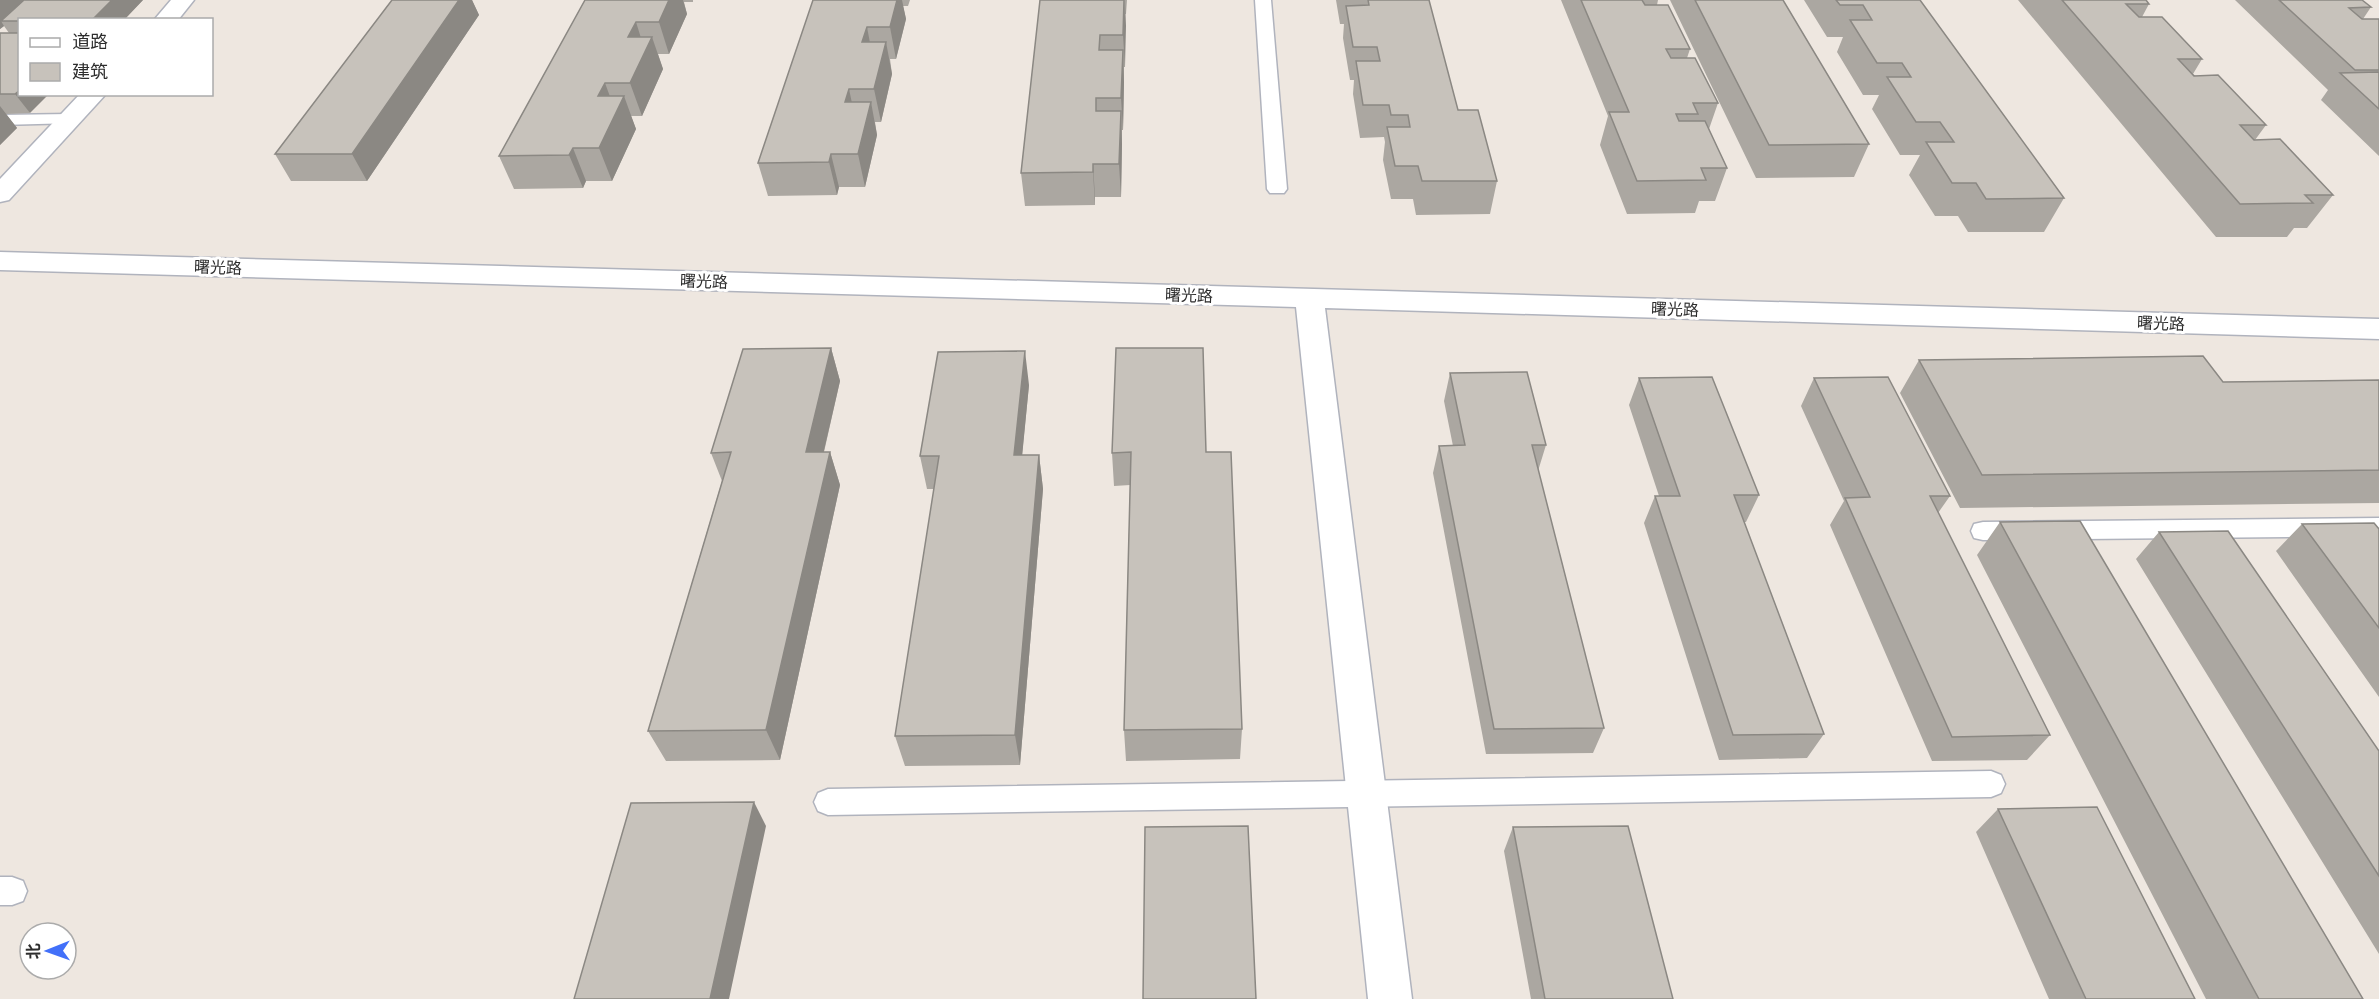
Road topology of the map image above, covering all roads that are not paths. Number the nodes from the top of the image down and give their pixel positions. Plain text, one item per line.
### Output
1 (183, 0) edge
2 (1263, 0) edge
3 (167, 18) edge
4 (92, 96) edge
5 (70, 119) junction
6 (0, 120) edge
7 (1277, 189) dead end
8 (0, 194) edge
9 (0, 261) edge
10 (1309, 299) junction
11 (2379, 329) edge
12 (2379, 527) edge
13 (1983, 531) dead end
14 (1991, 784) dead end
15 (1366, 794) junction
16 (828, 802) dead end
17 (1390, 999) edge

1 - 3 street
2 - 7 lane
4 - 5 street
5 - 6 lane
5 - 8 street
9 - 10 street, 曙光路
10 - 11 street, 曙光路
10 - 15 street
12 - 13 lane
14 - 15 lane
15 - 16 lane
15 - 17 street

